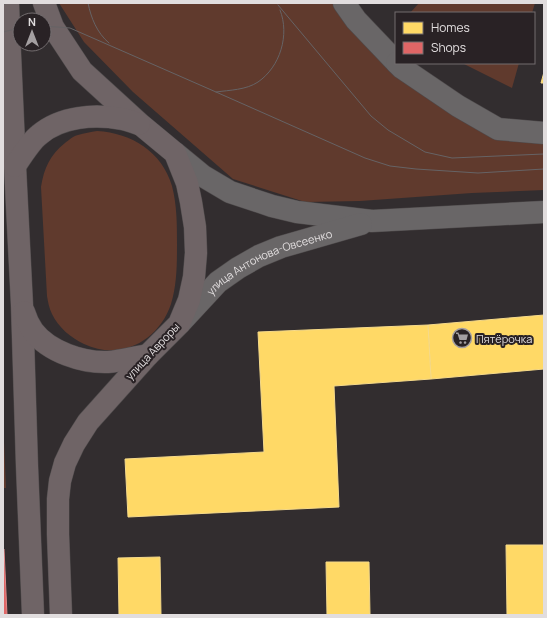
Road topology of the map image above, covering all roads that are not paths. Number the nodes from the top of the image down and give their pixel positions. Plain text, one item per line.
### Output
1 (8, 3) edge
2 (44, 3) edge
3 (344, 3) edge
4 (395, 62) edge
5 (397, 64) edge
6 (140, 124) junction
7 (544, 133) edge
8 (175, 153) junction
9 (15, 166) junction
10 (544, 212) edge
11 (372, 221) junction
12 (22, 305) junction
13 (179, 324) junction
14 (148, 355) junction
15 (33, 615) edge
16 (61, 615) edge

1 - 9 main road
2 - 6 main road, улица Авроры
3 - 4 main road
5 - 7 main road
6 - 8 main road, улица Авроры
6 - 9 main road
8 - 11 main road, улица Антонова-Овсеенко
8 - 13 main road, улица Авроры
9 - 12 main road
10 - 11 main road, улица Антонова-Овсеенко
11 - 13 main road, улица Антонова-Овсеенко
12 - 14 main road
12 - 15 main road
13 - 14 main road, улица Авроры
14 - 16 main road, улица Авроры

